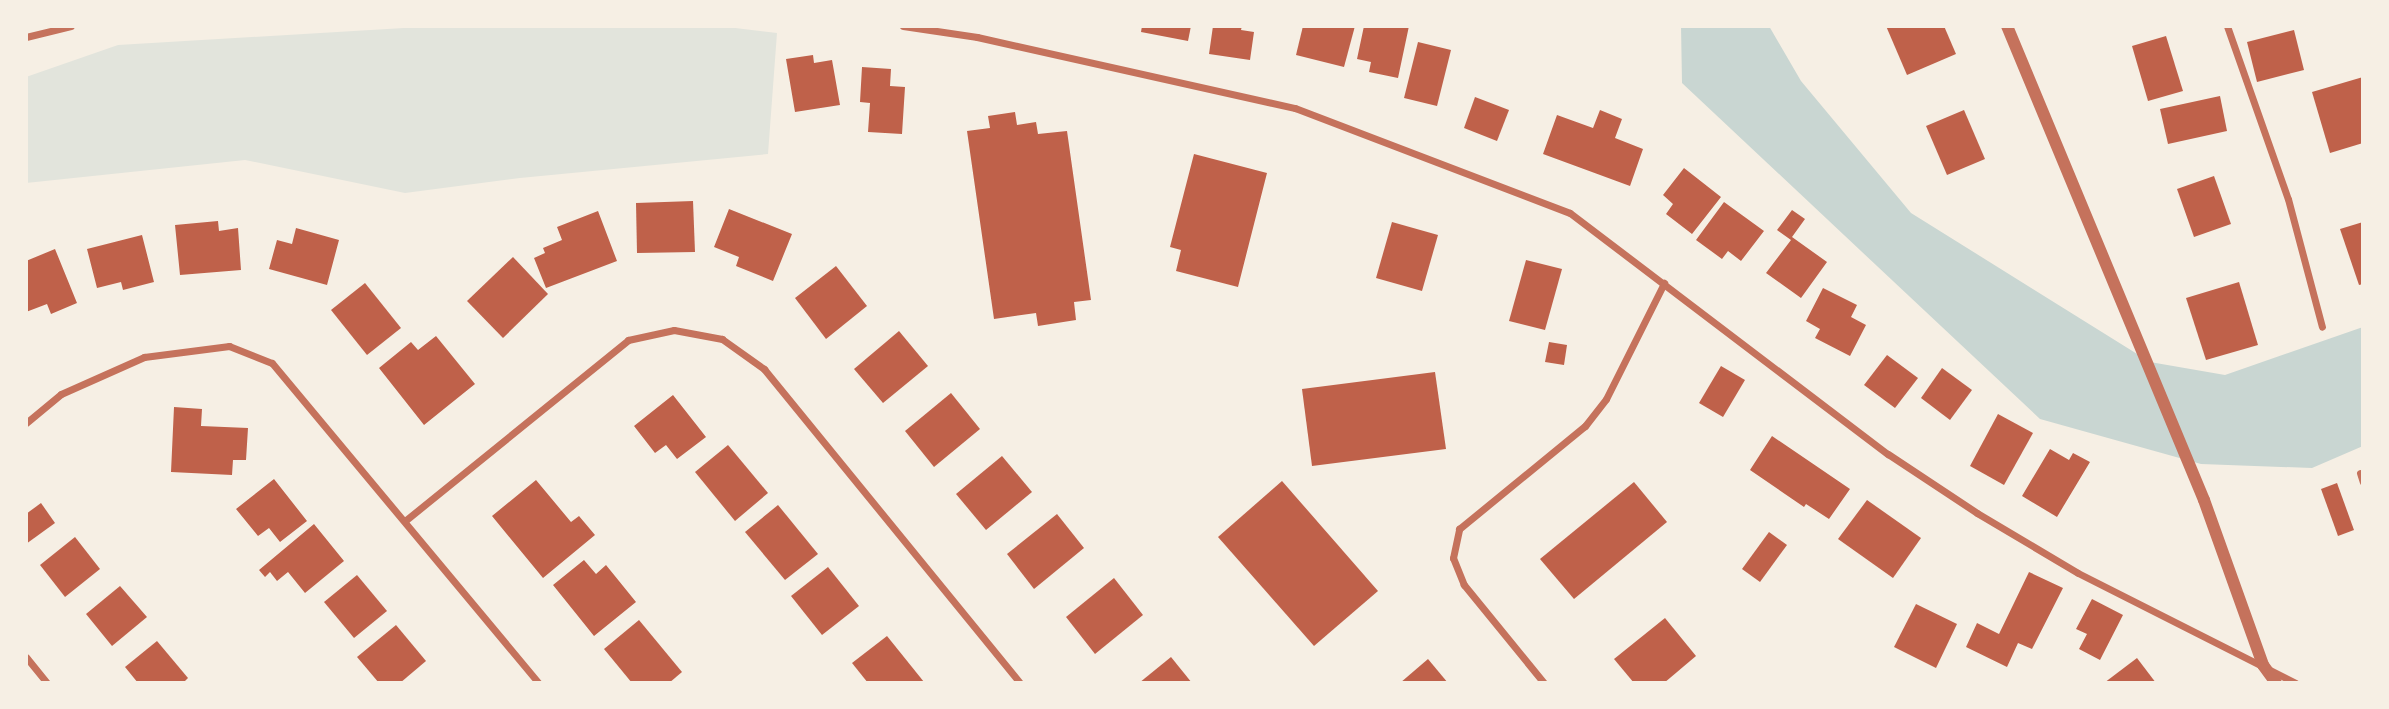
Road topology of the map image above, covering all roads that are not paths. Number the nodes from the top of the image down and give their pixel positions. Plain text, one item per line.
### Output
1 (71, 26) edge
2 (903, 26) edge
3 (2007, 26) edge
4 (2227, 26) edge
5 (26, 37) edge
6 (1664, 282) junction
7 (2322, 327) dead end
8 (26, 423) edge
9 (2360, 473) dead end
10 (2363, 482) edge
11 (405, 520) junction
12 (26, 657) edge
13 (2263, 665) junction
14 (47, 683) edge
15 (539, 683) edge
16 (1020, 683) edge
17 (1545, 683) edge
18 (2276, 683) edge
19 (2296, 683) edge

1 - 5 street
2 - 6 street
3 - 13 street
4 - 7 street
6 - 13 street
6 - 17 street
8 - 11 street
9 - 10 street
11 - 15 street
11 - 16 street
12 - 14 street
13 - 18 street
13 - 19 street

